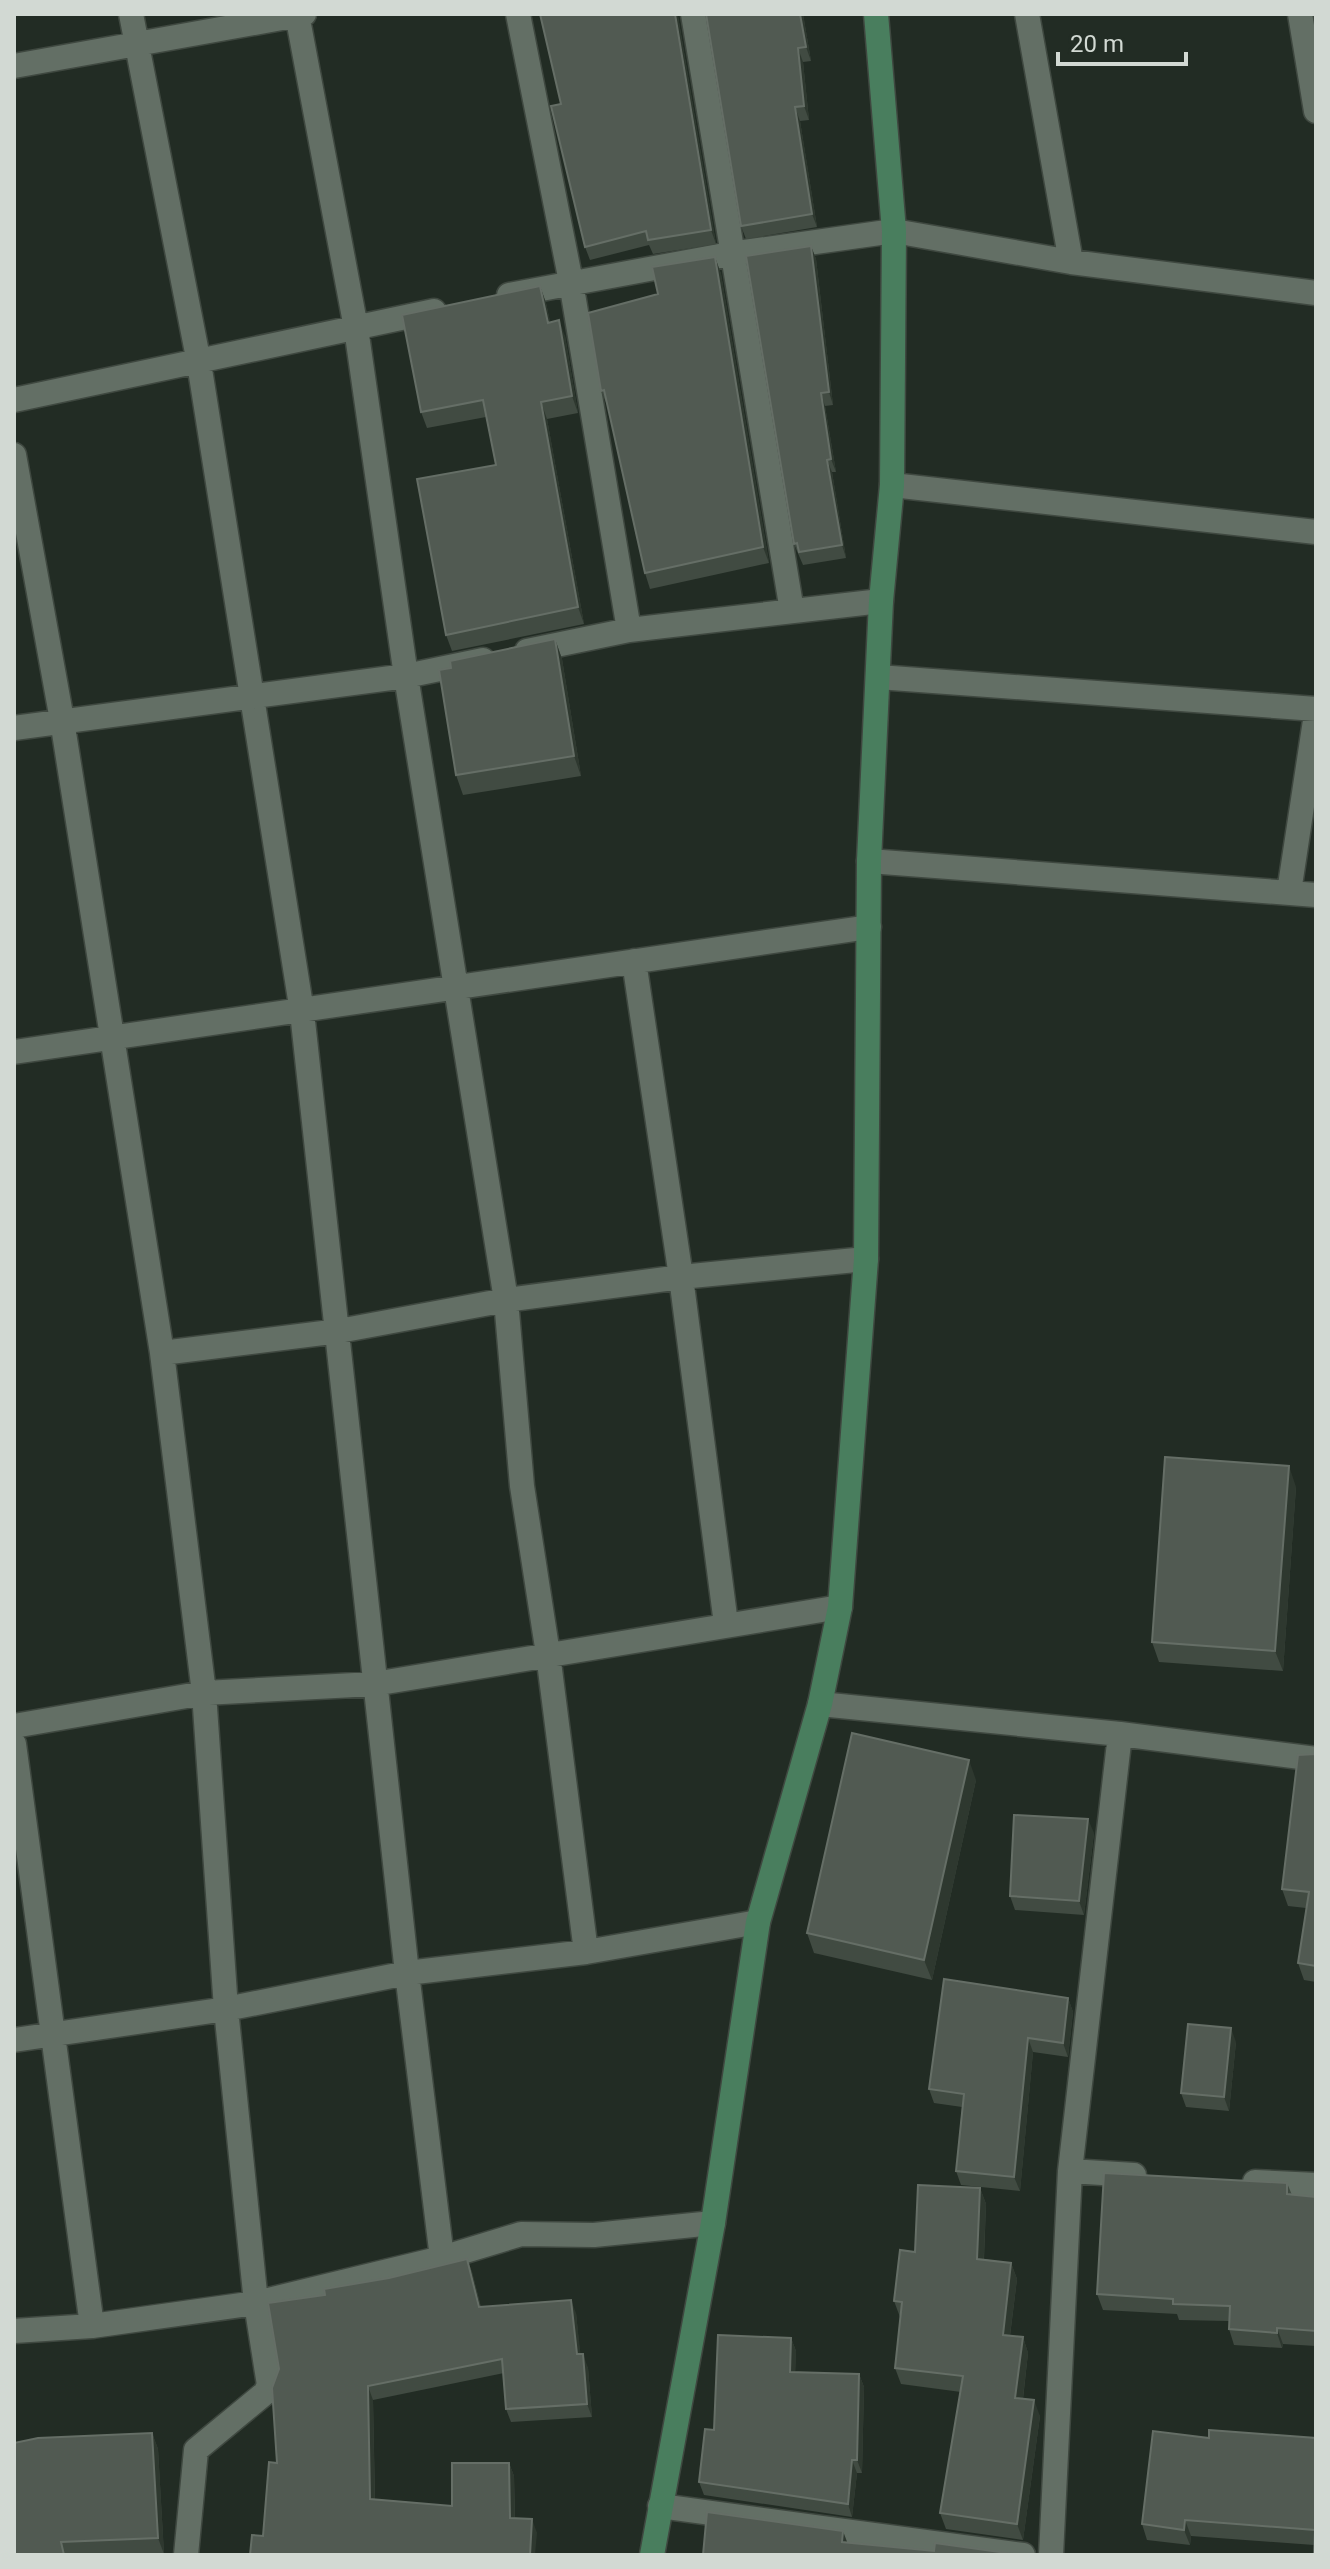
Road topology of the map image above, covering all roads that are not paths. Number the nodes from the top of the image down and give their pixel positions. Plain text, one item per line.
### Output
1 (131, 14) edge
2 (518, 14) edge
3 (693, 14) edge
4 (876, 14) edge
5 (1027, 14) edge
6 (1300, 14) edge
7 (299, 15) edge
8 (136, 42) junction
9 (14, 66) edge
10 (1316, 111) edge
11 (894, 231) junction
12 (730, 254) junction
13 (1071, 262) junction
14 (571, 282) junction
15 (1316, 293) edge
16 (356, 328) junction
17 (199, 363) junction
18 (14, 400) edge
19 (14, 455) edge
20 (892, 485) junction
21 (1316, 532) edge
22 (881, 601) junction
23 (792, 611) junction
24 (629, 630) junction
25 (406, 676) junction
26 (878, 677) junction
27 (252, 696) junction
28 (1316, 712) edge
29 (62, 720) junction
30 (14, 728) edge
31 (869, 861) junction
32 (1289, 892) junction
33 (1316, 895) edge
34 (869, 927) junction
35 (634, 961) junction
36 (457, 987) junction
37 (302, 1012) junction
38 (111, 1037) junction
39 (14, 1052) edge
40 (866, 1259) junction
41 (681, 1277) junction
42 (506, 1300) junction
43 (339, 1331) junction
44 (162, 1353) junction
45 (840, 1607) junction
46 (726, 1624) junction
47 (548, 1654) junction
48 (374, 1684) junction
49 (204, 1693) junction
50 (820, 1704) junction
51 (14, 1726) edge
52 (1120, 1734) junction
53 (14, 1744) edge
54 (1316, 1759) edge
55 (758, 1922) junction
56 (586, 1952) junction
57 (407, 1973) junction
58 (226, 2009) junction
59 (50, 2035) junction
60 (14, 2040) edge
61 (1070, 2171) junction
62 (1162, 2176) edge
63 (1224, 2180) edge
64 (1316, 2185) edge
65 (713, 2223) junction
66 (442, 2258) junction
67 (256, 2303) junction
68 (92, 2326) junction
69 (14, 2331) edge
70 (660, 2506) junction
71 (186, 2555) edge
72 (652, 2555) edge
73 (1023, 2555) edge
74 (1051, 2555) edge

1 - 8 street
2 - 14 street
3 - 12 street
4 - 11 main road
5 - 13 street
6 - 10 street
7 - 8 street
7 - 16 street
8 - 9 street
8 - 17 street
11 - 12 street
11 - 13 street
11 - 20 main road
12 - 14 street
12 - 23 street
13 - 15 street
14 - 16 street
14 - 24 street
16 - 17 street
16 - 25 street
17 - 18 street
17 - 27 street
19 - 29 street
20 - 21 street
20 - 22 main road
22 - 23 street
22 - 26 main road
23 - 24 street
24 - 25 street
25 - 27 street
25 - 36 street
26 - 28 street
26 - 31 main road
27 - 29 street
27 - 37 street
28 - 32 street
29 - 30 street
29 - 38 street
31 - 32 street
31 - 34 main road
32 - 33 street
34 - 35 street
34 - 40 main road
35 - 36 street
35 - 41 street
36 - 37 street
36 - 42 street
37 - 38 street
37 - 43 street
38 - 39 street
38 - 44 street
40 - 41 street
40 - 45 main road
41 - 42 street
41 - 46 street
42 - 43 street
42 - 47 street
43 - 44 street
43 - 48 street
44 - 49 street
45 - 46 street
45 - 50 main road
46 - 47 street
47 - 48 street
47 - 56 street
48 - 49 street
48 - 57 street
49 - 51 street
49 - 58 street
50 - 52 street
50 - 55 main road
52 - 54 street
52 - 61 street
53 - 59 street
55 - 56 street
55 - 65 main road
56 - 57 street
57 - 58 street
57 - 66 street
58 - 59 street
58 - 67 street
59 - 60 street
59 - 68 street
61 - 62 street
61 - 74 street
63 - 64 street
65 - 66 street
65 - 70 main road
66 - 67 street
67 - 68 street
67 - 71 street
68 - 69 street
70 - 72 main road
70 - 73 street

